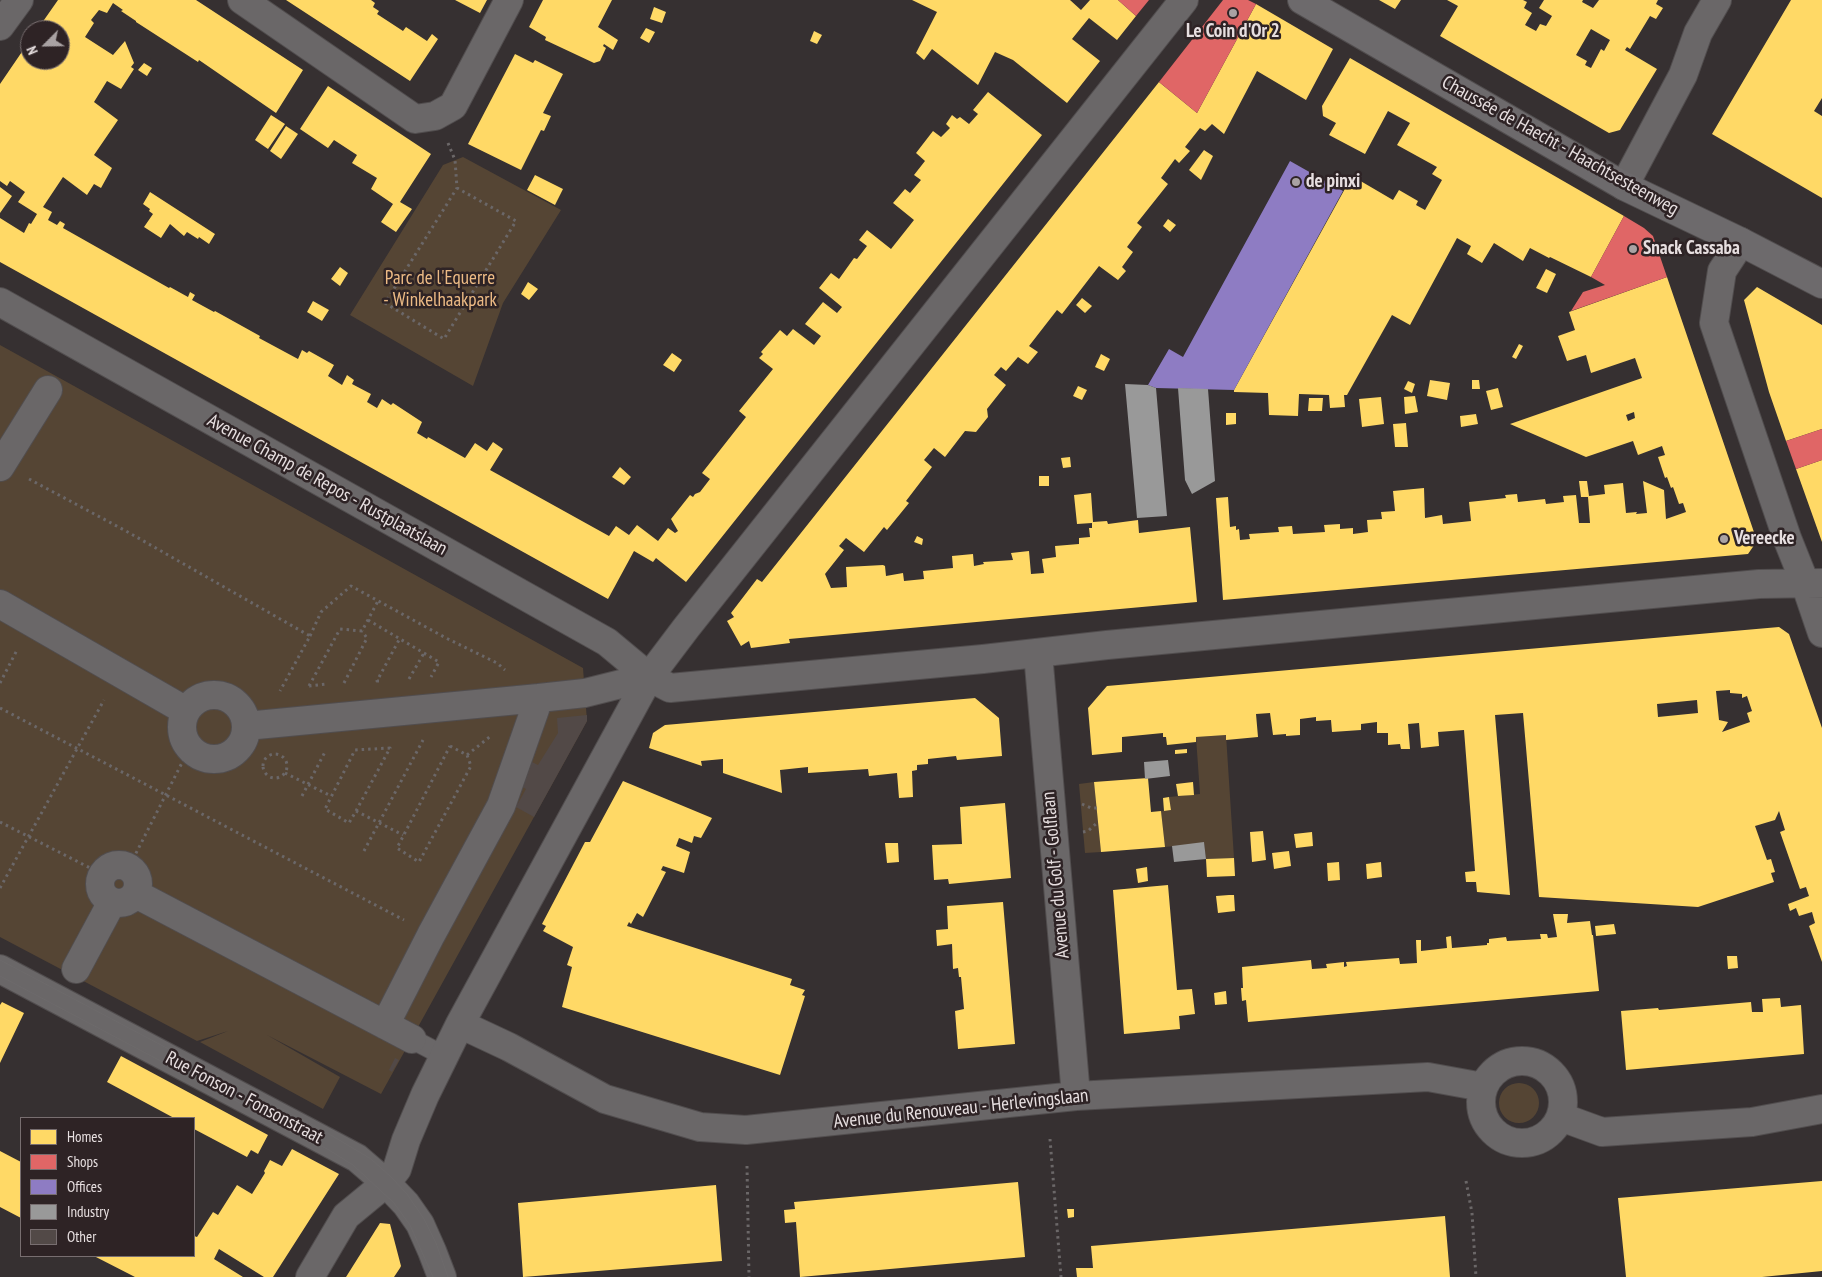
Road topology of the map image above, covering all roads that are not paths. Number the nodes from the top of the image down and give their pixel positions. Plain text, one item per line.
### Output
1 (19, 0) edge
2 (242, 0) edge
3 (509, 0) edge
4 (1184, 0) edge
5 (1302, 0) edge
6 (1718, 0) edge
7 (0, 26) edge
8 (1624, 186) junction
9 (1741, 242) junction
10 (1822, 284) edge
11 (0, 302) edge
12 (48, 390) dead end
13 (1, 466) edge
14 (1813, 583) edge
15 (0, 604) edge
16 (1822, 633) edge
17 (1038, 653) junction
18 (649, 677) junction
19 (539, 698) junction
20 (186, 711) junction
21 (246, 726) junction
22 (124, 898) junction
23 (0, 969) edge
24 (76, 969) dead end
25 (460, 1024) junction
26 (385, 1026) junction
27 (412, 1039) joint
28 (444, 1056) junction
29 (1484, 1087) junction
30 (1076, 1096) junction
31 (1822, 1109) edge
32 (1561, 1117) junction
33 (386, 1183) junction
34 (310, 1277) edge
35 (442, 1277) edge

1 - 7 street
2 - 3 street
4 - 18 street
5 - 8 street, Chaussée de Haecht - Haachtsesteenweg
6 - 8 street
8 - 9 street, Chaussée de Haecht - Haachtsesteenweg
9 - 10 street, Chaussée de Haecht - Haachtsesteenweg
9 - 14 street
11 - 18 street, Avenue Champ de Repos - Rustplaatslaan
12 - 13 street
14 - 16 street
14 - 17 street, Avenue Champ de Repos - Rustplaatslaan
15 - 20 street
17 - 18 street, Avenue Champ de Repos - Rustplaatslaan
17 - 30 street, Avenue du Golf - Golflaan
18 - 19 street
18 - 25 street
19 - 21 street
19 - 26 street
20 - 21 street
20 - 21 street
22 - 22 street
22 - 24 street
22 - 26 street
23 - 33 street, Rue Fonson - Fonsonstraat
25 - 28 street
25 - 30 street, Avenue du Renouveau - Herlevingslaan
26 - 27 street
27 - 28 lane
28 - 33 street
29 - 30 street, Avenue du Renouveau - Herlevingslaan
29 - 32 street
29 - 32 street
31 - 32 street
33 - 34 street
33 - 35 street, Rue Fonson - Fonsonstraat

